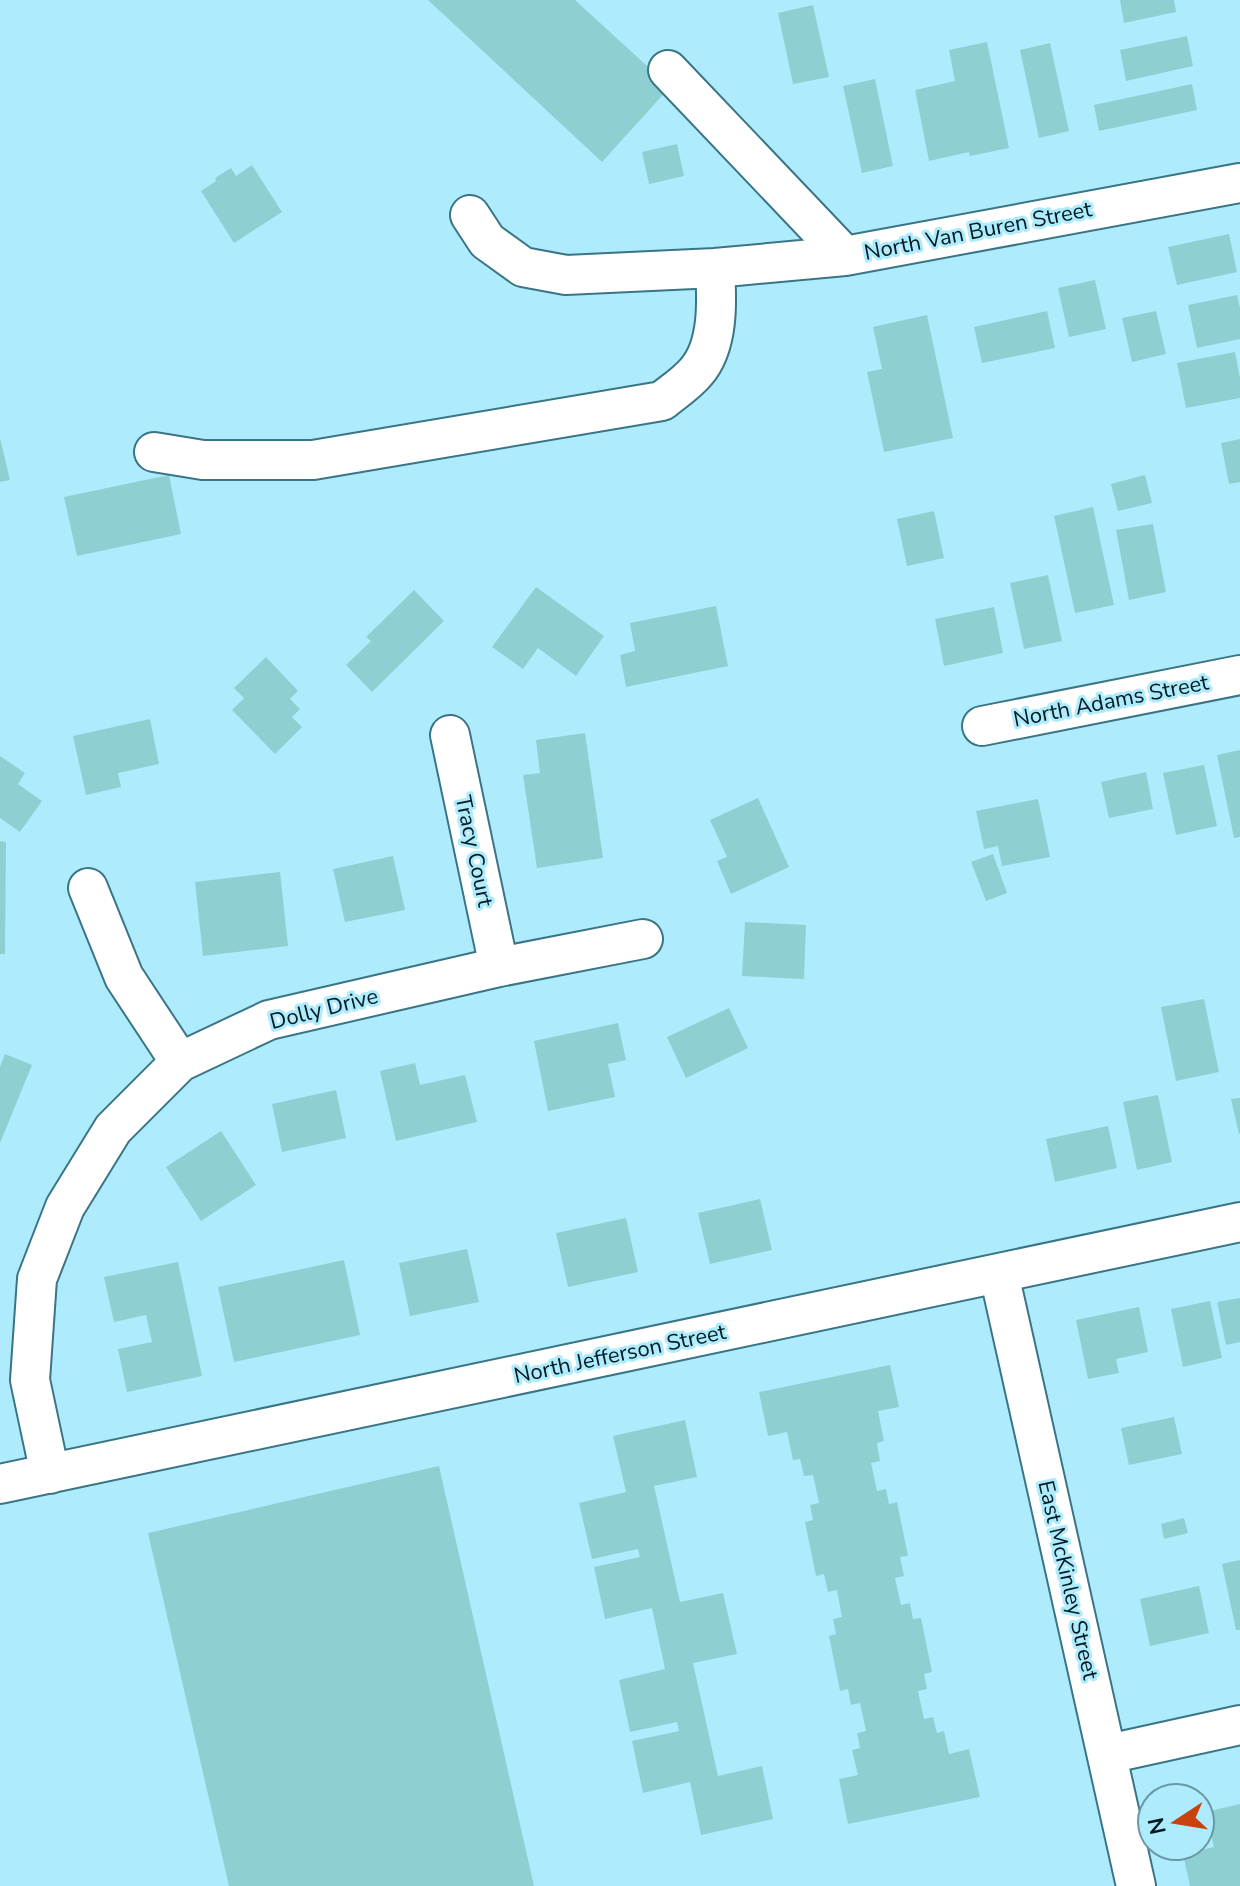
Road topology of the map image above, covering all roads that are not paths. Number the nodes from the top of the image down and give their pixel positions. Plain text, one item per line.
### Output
1 (668, 70) dead end
2 (1240, 183) edge
3 (470, 215) dead end
4 (845, 256) junction
5 (715, 268) junction
6 (154, 452) dead end
7 (1240, 675) edge
8 (982, 726) dead end
9 (450, 735) dead end
10 (88, 888) dead end
11 (643, 939) dead end
12 (499, 967) junction
13 (180, 1062) junction
14 (1240, 1222) edge
15 (999, 1274) junction
16 (50, 1474) junction
17 (0, 1484) edge
18 (1240, 1725) edge
19 (1108, 1754) junction
20 (1136, 1886) edge

1 - 4 street
2 - 4 street, North Van Buren Street
3 - 5 street, North Van Buren Street
4 - 5 street, North Van Buren Street
5 - 6 street
7 - 8 street, North Adams Street
9 - 12 street, Tracy Court
10 - 13 street
11 - 12 street, Dolly Drive
12 - 13 street, Dolly Drive
13 - 16 street, Dolly Drive
14 - 15 street, North Jefferson Street
15 - 16 street, North Jefferson Street
15 - 19 street, East McKinley Street
16 - 17 street, North Jefferson Street
18 - 19 street
19 - 20 street, East McKinley Street

